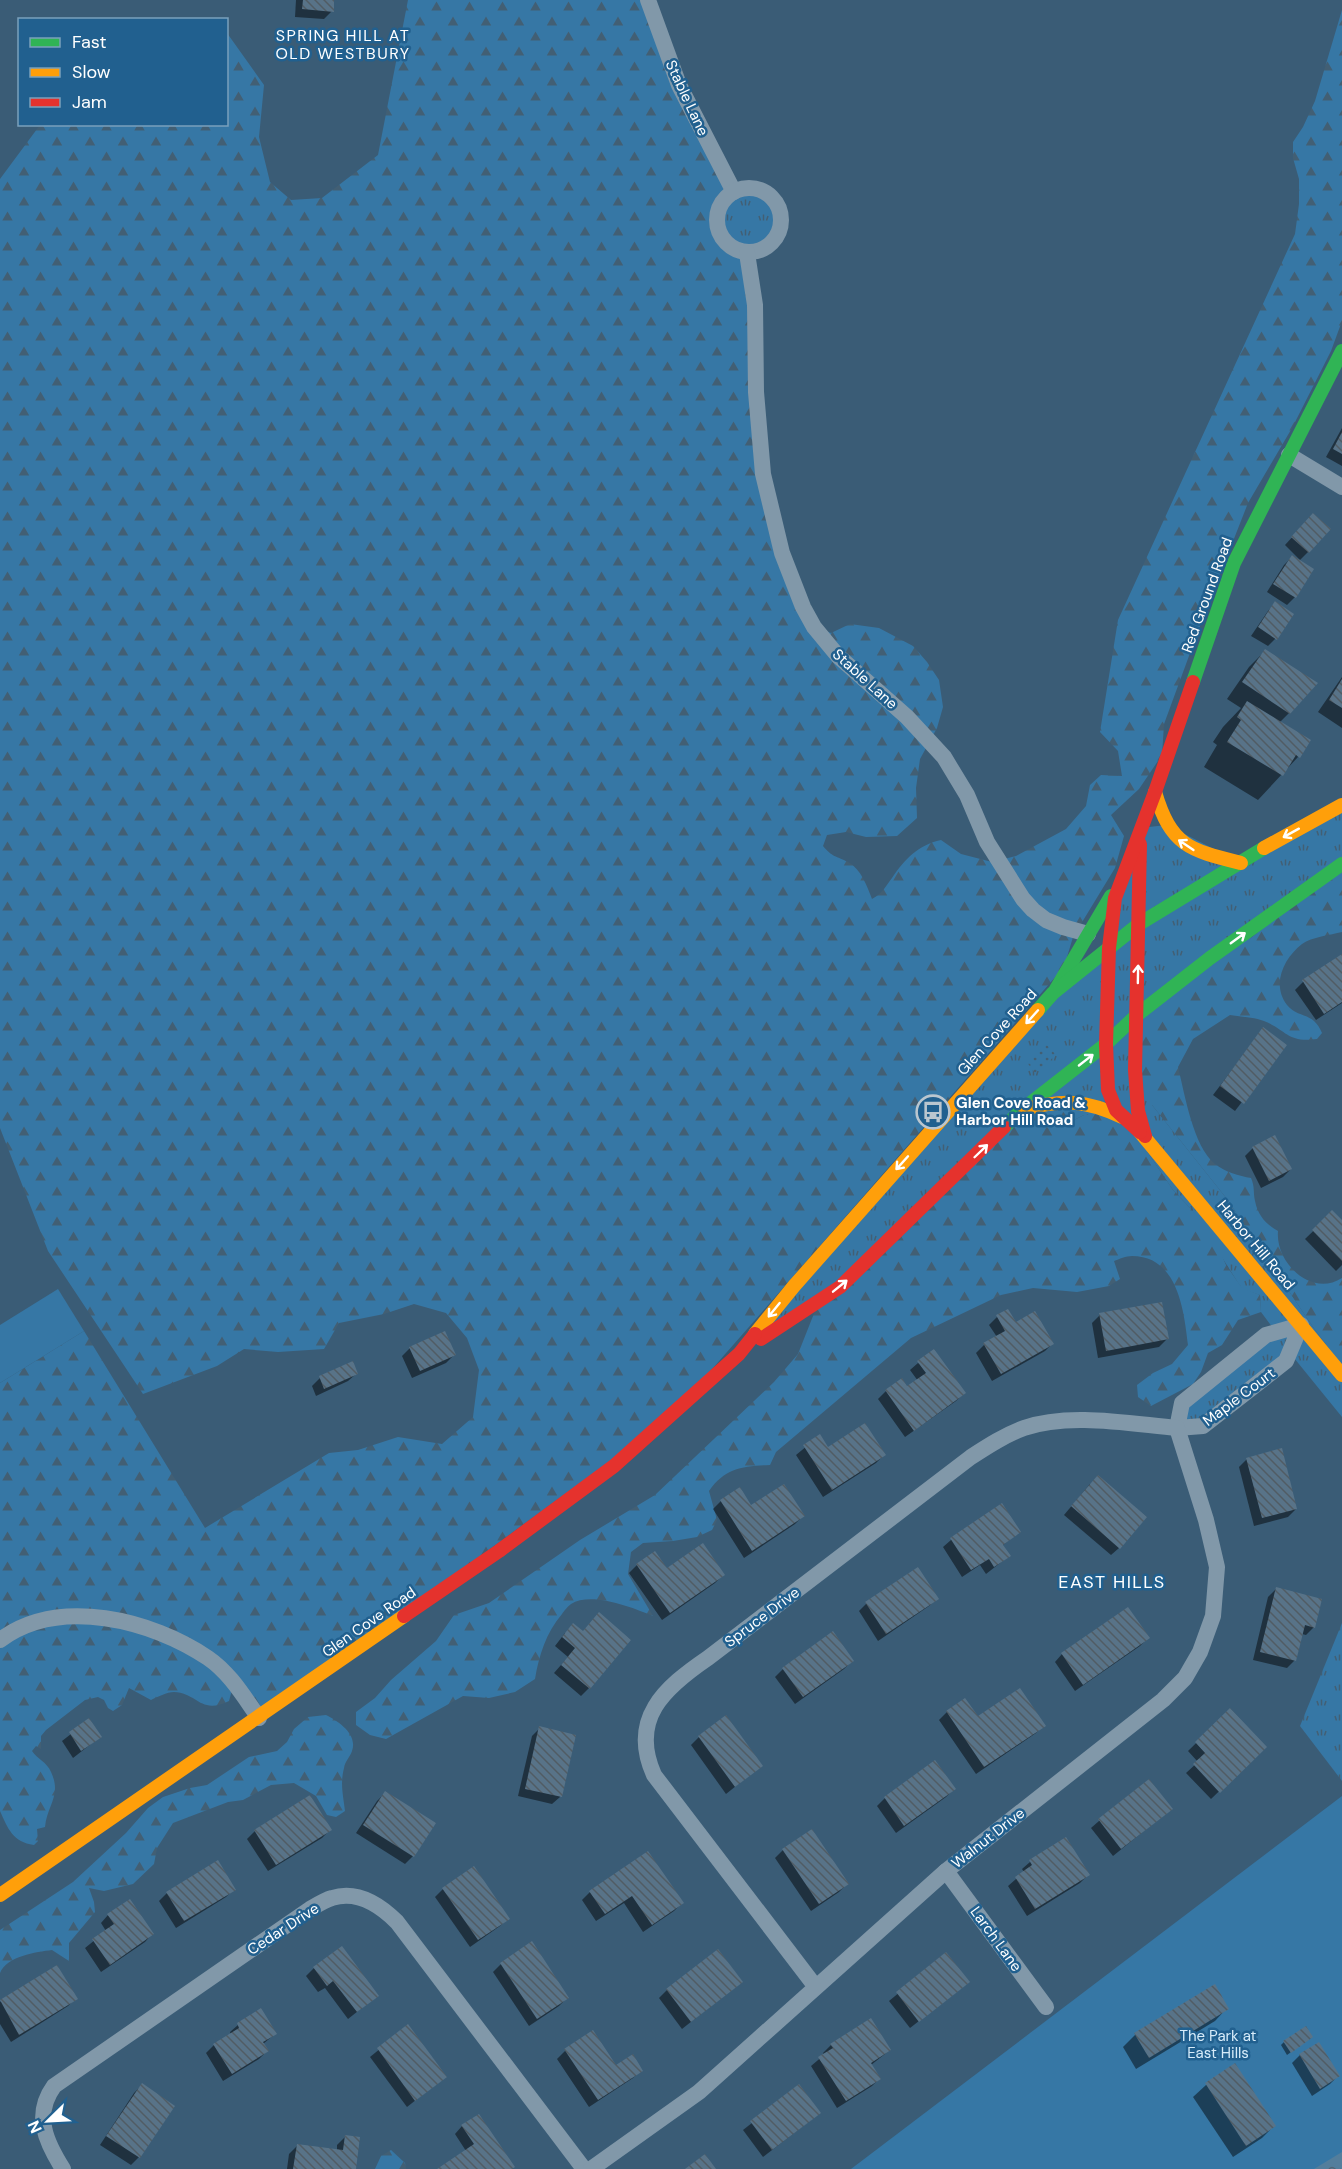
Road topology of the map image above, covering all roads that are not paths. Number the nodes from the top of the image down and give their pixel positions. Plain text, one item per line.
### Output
1 (648, 0) edge
2 (734, 192) junction
3 (747, 253) junction
4 (1342, 351) edge
5 (1288, 455) junction
6 (1342, 487) edge
7 (1155, 792) junction
8 (1342, 805) edge
9 (1140, 828) junction
10 (1241, 863) junction
11 (1342, 864) edge
12 (1125, 868) junction
13 (1139, 924) junction
14 (1088, 934) junction
15 (1109, 948) junction
16 (1053, 993) junction
17 (1137, 1015) junction
18 (1106, 1044) junction
19 (1023, 1110) junction
20 (1122, 1117) junction
21 (1145, 1136) junction
22 (1302, 1326) junction
23 (739, 1354) junction
24 (1342, 1375) edge
25 (1178, 1428) junction
26 (0, 1640) edge
27 (259, 1718) junction
28 (946, 1870) junction
29 (0, 1895) edge
30 (815, 1986) junction
31 (1046, 2007) dead end
32 (63, 2169) edge
33 (584, 2169) edge
34 (591, 2169) edge

1 - 2 street, Stable Lane
2 - 3 street
2 - 3 street
3 - 14 street, Stable Lane
4 - 5 main road, Red Ground Road
5 - 6 street
5 - 7 main road, Red Ground Road
7 - 9 main road, Red Ground Road
10 -> 7 main road
8 -> 10 main road, Glen Cove Road
9 - 12 main road, Red Ground Road
9 - 13 main road, Red Ground Road
10 - 13 main road, Glen Cove Road
17 -> 11 main road, Glen Cove Road
12 - 14 main road
12 - 15 main road, Red Ground Road
13 - 15 main road, Glen Cove Road
17 -> 13 main road, Harbor Hill Road
14 - 16 main road
15 - 16 main road, Glen Cove Road
15 - 18 main road, Harbor Hill Road
16 -> 23 main road, Glen Cove Road
17 - 18 main road, Glen Cove Road
17 - 21 main road, Harbor Hill Road
19 -> 18 main road, Glen Cove Road
18 - 20 main road, Harbor Hill Road
19 - 20 main road
23 -> 19 main road, Glen Cove Road
20 - 21 main road, Harbor Hill Road
21 - 22 main road, Harbor Hill Road
22 - 24 main road, Harbor Hill Road
22 - 25 street, Maple Court
22 - 25 street, Maple Court
23 - 27 main road, Glen Cove Road
25 - 28 street, Walnut Drive
25 - 30 street, Spruce Drive
26 - 27 street
27 - 29 main road, Glen Cove Road
28 - 30 street, Walnut Drive
28 - 31 street, Larch Lane
30 - 34 street, Walnut Drive
32 - 33 street, Cedar Drive

